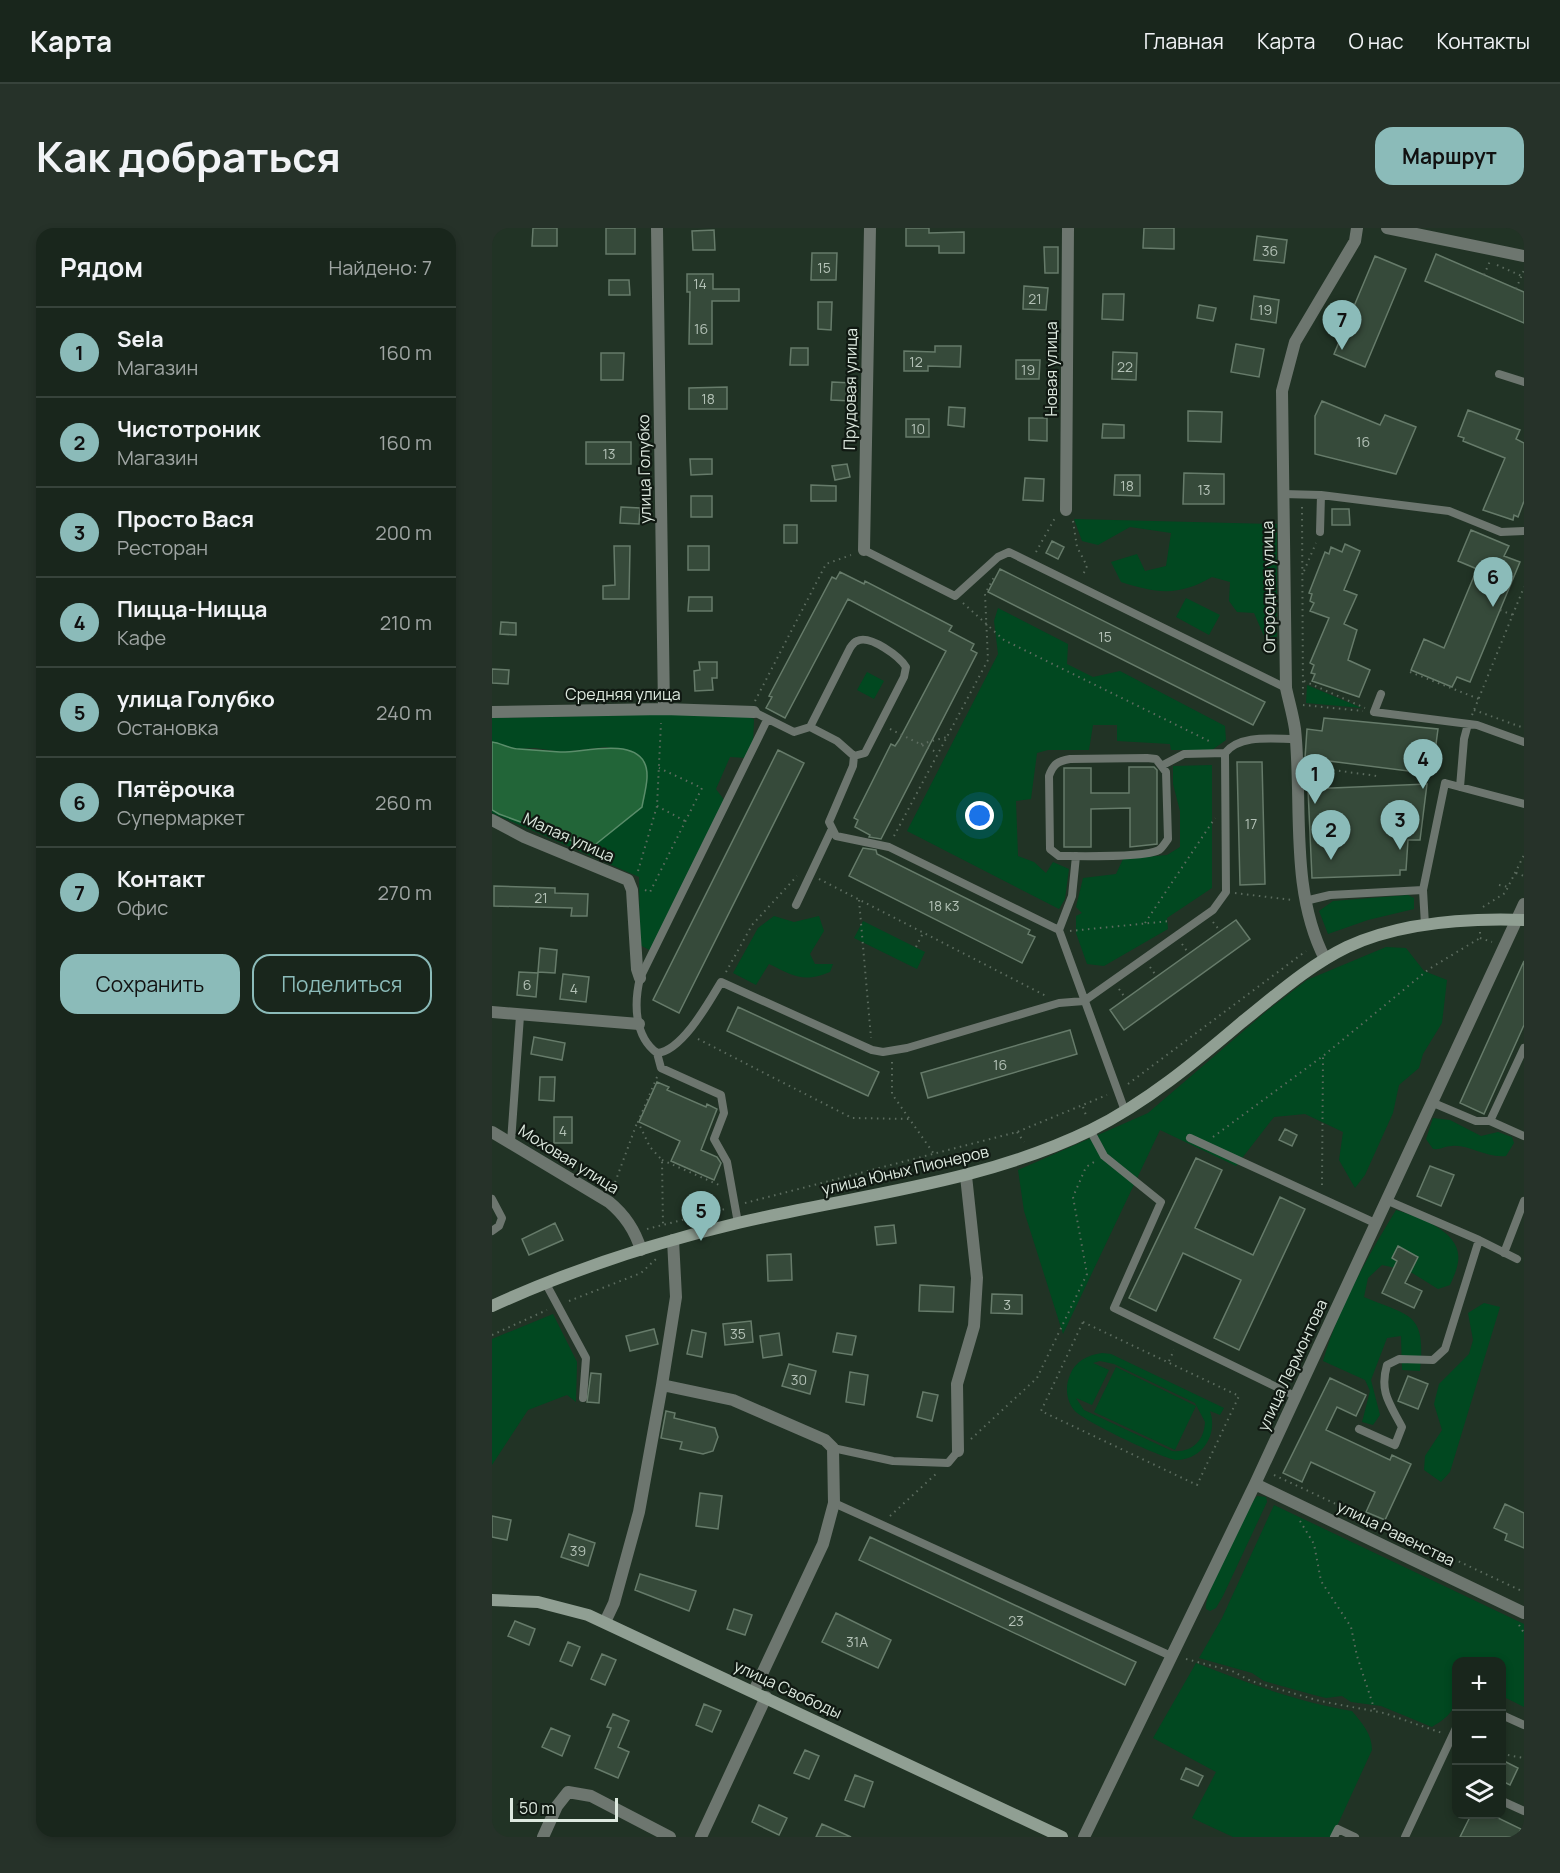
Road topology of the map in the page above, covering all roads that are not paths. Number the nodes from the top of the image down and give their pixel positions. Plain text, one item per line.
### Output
1 (657, 228) edge
2 (870, 228) edge
3 (1068, 228) edge
4 (1358, 228) edge
5 (1387, 228) edge
6 (1524, 256) edge
7 (1499, 374) dead end
8 (1524, 382) edge
9 (1283, 494) junction
10 (1321, 495) junction
11 (1066, 510) road end
12 (1524, 531) edge
13 (1320, 532) road end
14 (864, 550) joint
15 (1286, 688) junction
16 (1381, 694) dead end
17 (664, 709) junction
18 (492, 712) edge
19 (754, 712) joint
20 (1299, 712) dead end
21 (767, 720) junction
22 (1468, 724) junction
23 (810, 727) junction
24 (1295, 733) junction
25 (1524, 742) edge
26 (1225, 753) junction
27 (854, 756) junction
28 (1163, 765) junction
29 (1460, 787) junction
30 (1524, 804) edge
31 (492, 820) edge
32 (831, 831) junction
33 (1076, 856) junction
34 (1423, 890) junction
35 (1305, 901) junction
36 (1524, 904) edge
37 (796, 905) dead end
38 (1521, 920) edge
39 (1425, 925) junction
40 (1060, 932) junction
41 (1324, 959) junction
42 (640, 978) junction
43 (1084, 1001) junction
44 (492, 1012) edge
45 (520, 1016) junction
46 (639, 1024) junction
47 (1524, 1048) edge
48 (657, 1053) junction
49 (1431, 1102) junction
50 (1125, 1111) junction
51 (1490, 1121) junction
52 (1090, 1130) junction
53 (492, 1131) edge
54 (1524, 1136) edge
55 (1190, 1138) dead end
56 (511, 1142) junction
57 (966, 1176) junction
58 (492, 1199) edge
59 (1386, 1200) junction
60 (1524, 1201) edge
61 (1522, 1211) edge
62 (738, 1223) junction
63 (1375, 1223) junction
64 (492, 1231) edge
65 (673, 1240) junction
66 (1479, 1240) junction
67 (641, 1250) junction
68 (1504, 1253) junction
69 (1517, 1259) dead end
70 (545, 1282) junction
71 (492, 1305) edge
72 (662, 1385) junction
73 (1295, 1396) junction
74 (583, 1398) dead end
75 (1359, 1429) dead end
76 (833, 1448) junction
77 (958, 1451) joint
78 (1254, 1484) junction
79 (834, 1503) junction
80 (492, 1600) edge
81 (1524, 1612) edge
82 (605, 1622) junction
83 (1171, 1656) junction
84 (754, 1691) junction
85 (766, 1697) junction
86 (1506, 1717) edge
87 (1524, 1725) edge
88 (1452, 1737) edge
89 (1506, 1803) edge
90 (1524, 1811) edge
91 (543, 1837) edge
92 (670, 1837) edge
93 (701, 1837) edge
94 (1062, 1837) edge
95 (1084, 1837) edge
96 (1334, 1837) edge
97 (1354, 1837) edge
98 (1405, 1837) edge

1 - 17 street, улица Голубко
2 - 14 street, Прудовая улица
3 - 11 street, Новая улица
4 - 9 street, Огородная улица
5 - 6 street
7 - 8 lane
9 - 10 lane
9 - 15 street, Огородная улица
10 - 12 lane
10 - 13 lane
14 - 15 lane
15 - 24 street, Огородная улица
16 - 22 lane
17 - 18 street, Средняя улица
17 - 19 street, Средняя улица
19 - 21 lane
20 - 24 lane
21 - 23 lane
21 - 42 lane
22 - 25 lane
22 - 29 lane
23 - 27 lane
23 - 27 lane
24 - 26 lane
24 - 35 street, Огородная улица
26 - 28 lane
26 - 43 lane
27 - 32 lane
28 - 33 lane
28 - 33 lane
29 - 30 lane
29 - 34 lane
31 - 42 street, Малая улица
32 - 37 lane
32 - 40 lane
33 - 40 lane
34 - 35 lane
34 - 39 lane
35 - 41 street, Огородная улица
36 - 38 street, улица Лермонтова
38 - 39 main road, улица Юных Пионеров
38 - 49 street, улица Лермонтова
39 - 41 main road, улица Юных Пионеров
40 - 43 lane
41 - 50 main road, улица Юных Пионеров
42 - 46 lane
43 - 48 lane
43 - 50 lane
44 - 45 street
45 - 46 street
45 - 56 lane
46 - 48 lane
47 - 51 lane
48 - 62 lane
49 - 51 lane
49 - 59 street, улица Лермонтова
50 - 52 main road, улица Юных Пионеров
51 - 54 lane
52 - 57 main road, улица Юных Пионеров
52 - 73 lane
53 - 56 street, Моховая улица
55 - 63 lane
56 - 67 street, Моховая улица
57 - 62 main road, улица Юных Пионеров
57 - 77 street
58 - 64 lane
59 - 63 street, улица Лермонтова
59 - 66 lane
60 - 61 lane
61 - 68 lane
62 - 65 main road, улица Юных Пионеров
63 - 73 street, улица Лермонтова
65 - 67 main road, улица Юных Пионеров
65 - 72 street
66 - 68 lane
66 - 75 lane
67 - 70 main road, улица Юных Пионеров
68 - 69 lane
70 - 71 main road, улица Юных Пионеров
70 - 74 lane
72 - 76 street
72 - 82 street
73 - 78 street, улица Лермонтова
76 - 77 lane
76 - 79 street
78 - 81 street, улица Равенства
78 - 83 street, улица Лермонтова
79 - 83 lane
79 - 84 street
80 - 82 main road, улица Свободы
82 - 84 main road, улица Свободы
83 - 95 street, улица Лермонтова
84 - 85 main road, улица Свободы
85 - 93 street
85 - 94 main road, улица Свободы
86 - 87 lane
88 - 98 lane
89 - 90 lane
91 - 92 street
96 - 97 lane

